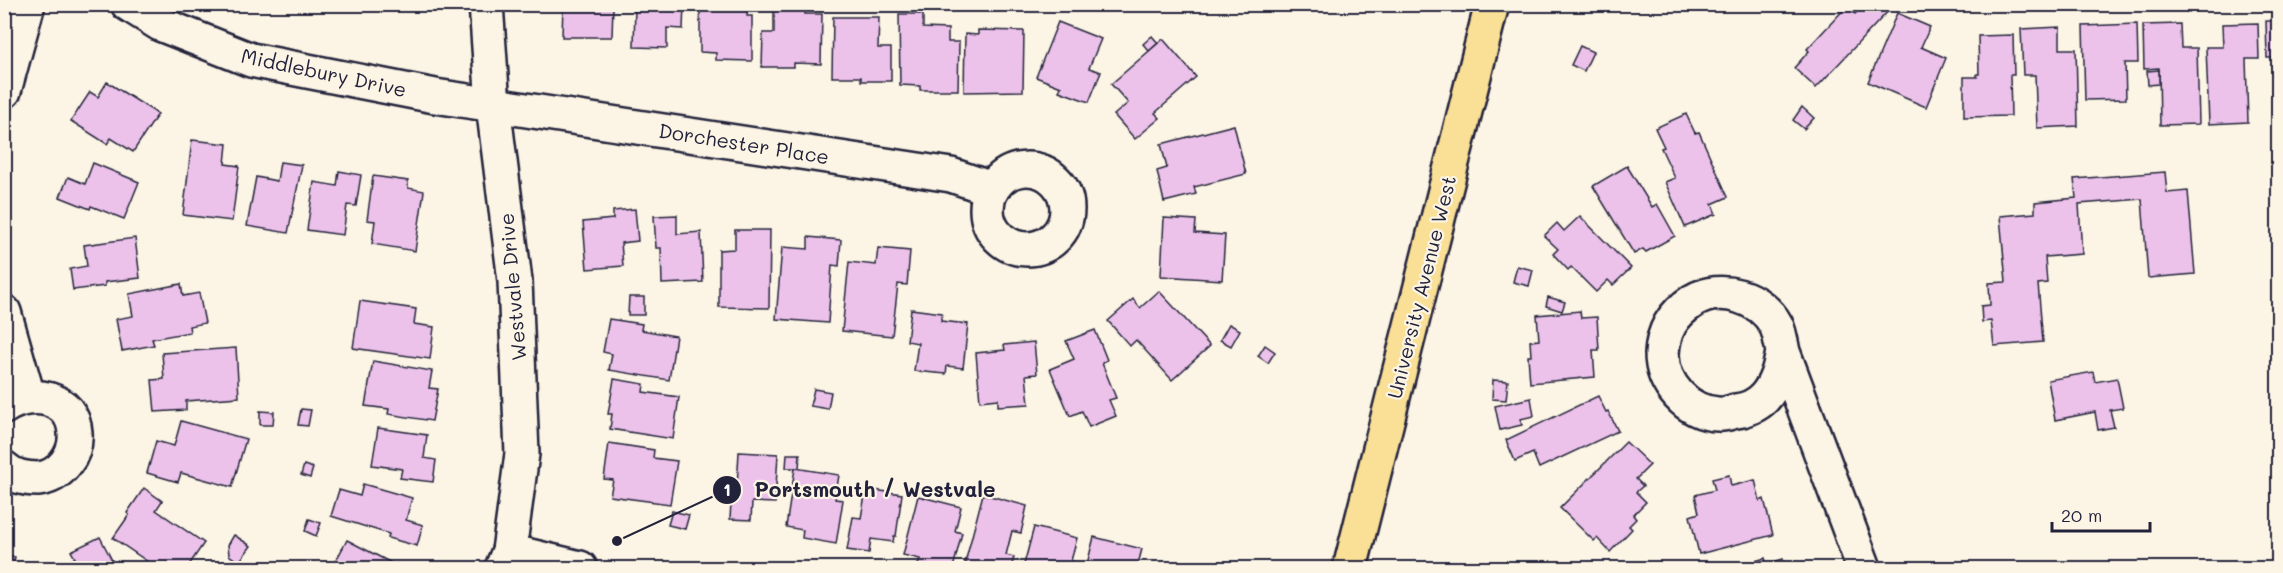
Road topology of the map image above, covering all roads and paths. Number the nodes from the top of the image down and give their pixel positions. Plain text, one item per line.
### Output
1 (28, 4) edge
2 (128, 4) edge
3 (486, 4) edge
4 (1492, 4) edge
5 (4, 91) edge
6 (493, 105) junction
7 (992, 189) dead end
8 (4, 312) edge
9 (1783, 352) dead end
10 (16, 402) edge
11 (4, 468) edge
12 (506, 560) edge
13 (580, 568) edge
14 (1350, 568) edge
15 (1864, 568) edge

1 - 5 street
2 - 6 street, Middlebury Drive
3 - 6 street, Westvale Drive
4 - 14 main road, University Avenue West
6 - 7 street, Dorchester Place
6 - 12 street, Westvale Drive
8 - 10 street
9 - 15 street
10 - 11 street
12 - 13 street

